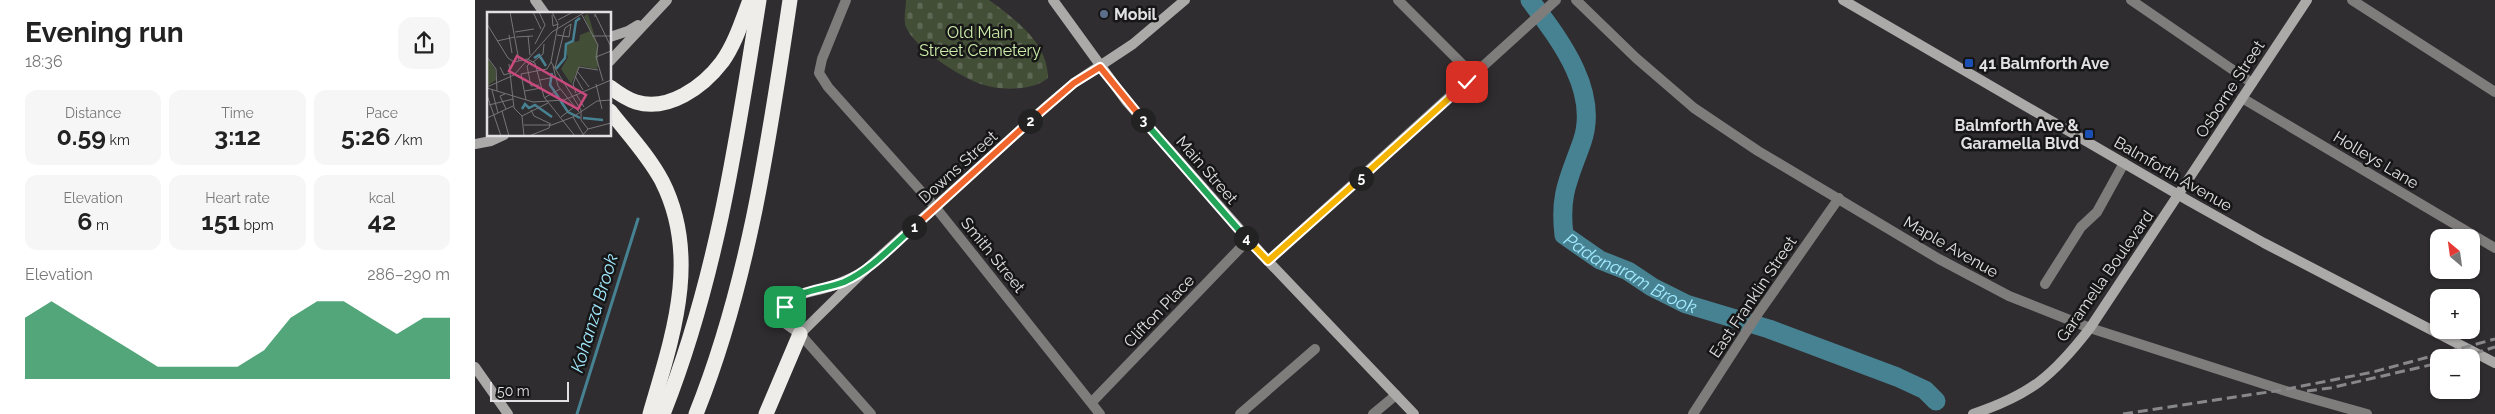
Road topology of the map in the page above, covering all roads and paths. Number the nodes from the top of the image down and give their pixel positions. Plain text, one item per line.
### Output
1 (535, 0) edge
2 (667, 0) edge
3 (750, 0) edge
4 (759, 0) edge
5 (790, 0) edge
6 (846, 0) edge
7 (1053, 0) edge
8 (1185, 0) edge
9 (1398, 0) edge
10 (1576, 0) edge
11 (1843, 0) edge
12 (2307, 0) edge
13 (2352, 0) edge
14 (2137, 2) edge
15 (1552, 3) edge
16 (544, 12) edge
17 (652, 16) junction
18 (611, 37) edge
19 (611, 60) edge
20 (1100, 67) junction
21 (1474, 76) junction
22 (2252, 83) junction
23 (611, 88) edge
24 (2495, 92) edge
25 (2242, 98) junction
26 (611, 112) edge
27 (501, 136) edge
28 (475, 144) edge
29 (2124, 163) junction
30 (2179, 195) junction
31 (1839, 198) junction
32 (936, 208) junction
33 (1248, 240) junction
34 (2495, 248) edge
35 (1268, 261) junction
36 (862, 273) junction
37 (2045, 284) dead end
38 (2090, 328) junction
39 (800, 334) junction
40 (1315, 350) dead end
41 (2495, 363) edge
42 (475, 367) edge
43 (1396, 395) junction
44 (1092, 402) junction
45 (508, 414) edge
46 (650, 414) edge
47 (663, 414) edge
48 (696, 414) edge
49 (766, 414) edge
50 (871, 414) edge
51 (1100, 414) edge
52 (1240, 414) edge
53 (1373, 414) edge
54 (1414, 414) edge
55 (1693, 414) edge
56 (1973, 414) edge
57 (2367, 414) edge

1 - 16 main road
2 - 17 main road
3 - 23 highway
4 - 47 highway
5 - 48 highway
6 - 32 street, Smith Street
7 - 20 main road, Main Street
8 - 20 main road, Downs Street
9 - 21 street
10 - 31 street, Maple Avenue
11 - 29 main road, Balmforth Avenue
12 - 22 main road, Osborne Street
13 - 24 street
14 - 22 street
15 - 21 street
17 - 18 main road
17 - 19 main road
20 - 32 main road, Downs Street
20 - 33 main road, Main Street
21 - 35 street
22 - 25 main road, Osborne Street
25 - 30 main road, Osborne Street
25 - 34 street, Holleys Lane
26 - 46 highway
27 - 28 main road
29 - 30 main road, Balmforth Avenue
29 - 37 street
30 - 38 main road, Garamella Boulevard
30 - 41 main road, Balmforth Avenue
31 - 38 street, Maple Avenue
31 - 55 street, East Franklin Street
32 - 36 main road, Downs Street
32 - 44 street, Smith Street
33 - 35 main road, Main Street
33 - 44 street, Clifton Place
35 - 43 main road, Main Street
36 - 39 main road, Downs Street
36 - 39 main road, Downs Street
38 - 56 main road, Garamella Boulevard
38 - 57 street, Maple Avenue
39 - 49 highway
39 - 50 street
40 - 52 street
42 - 45 main road
43 - 53 street
43 - 54 main road, Main Street
44 - 51 street, Smith Street

